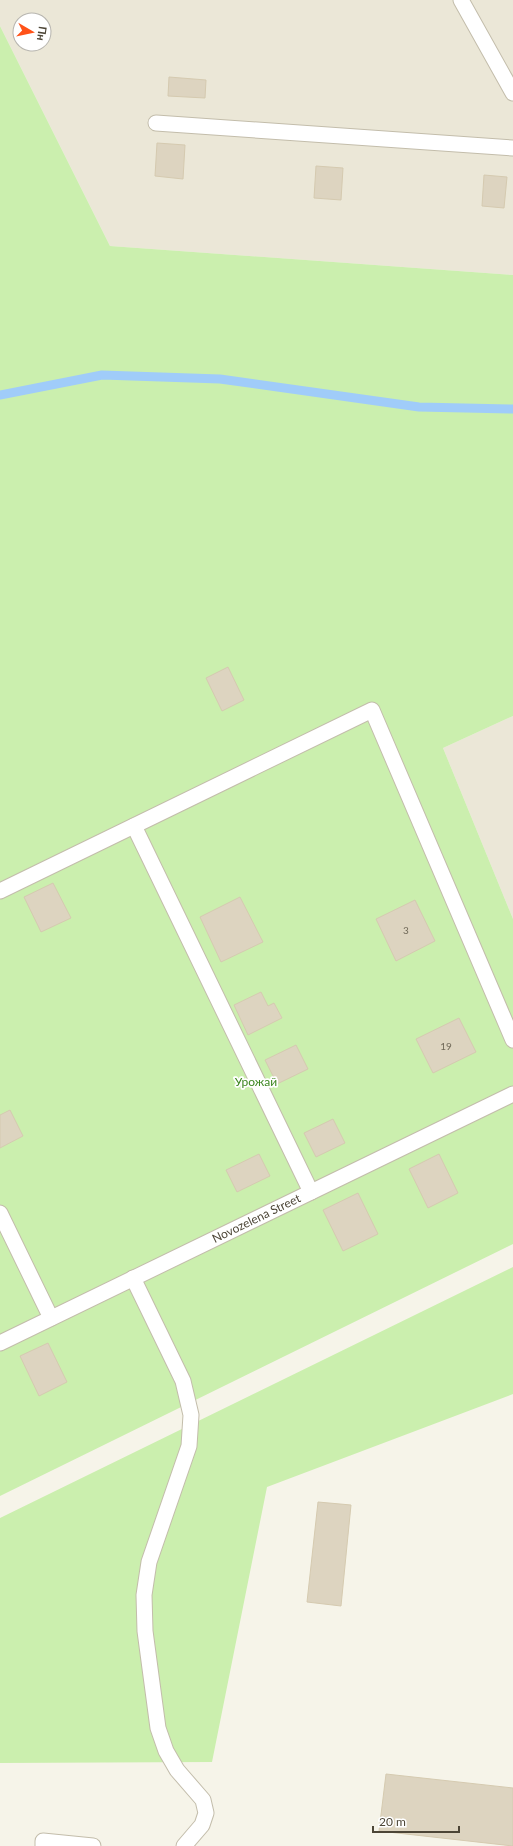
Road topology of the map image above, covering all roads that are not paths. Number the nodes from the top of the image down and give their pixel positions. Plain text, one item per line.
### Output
1 (461, 0) edge
2 (513, 93) edge
3 (156, 123) dead end
4 (513, 148) edge
5 (134, 826) junction
6 (0, 891) edge
7 (513, 1040) edge
8 (513, 1094) edge
9 (311, 1192) junction
10 (0, 1213) edge
11 (133, 1278) junction
12 (51, 1318) junction
13 (0, 1343) edge
14 (43, 1846) edge
15 (93, 1846) edge
16 (184, 1846) edge

1 - 2 lane
3 - 4 lane
5 - 6 lane
5 - 7 lane
5 - 9 lane
8 - 9 lane, Novozelena Street
9 - 11 lane, Novozelena Street
10 - 12 lane
11 - 12 lane, Novozelena Street
11 - 16 lane
12 - 13 lane, Novozelena Street
14 - 15 lane

